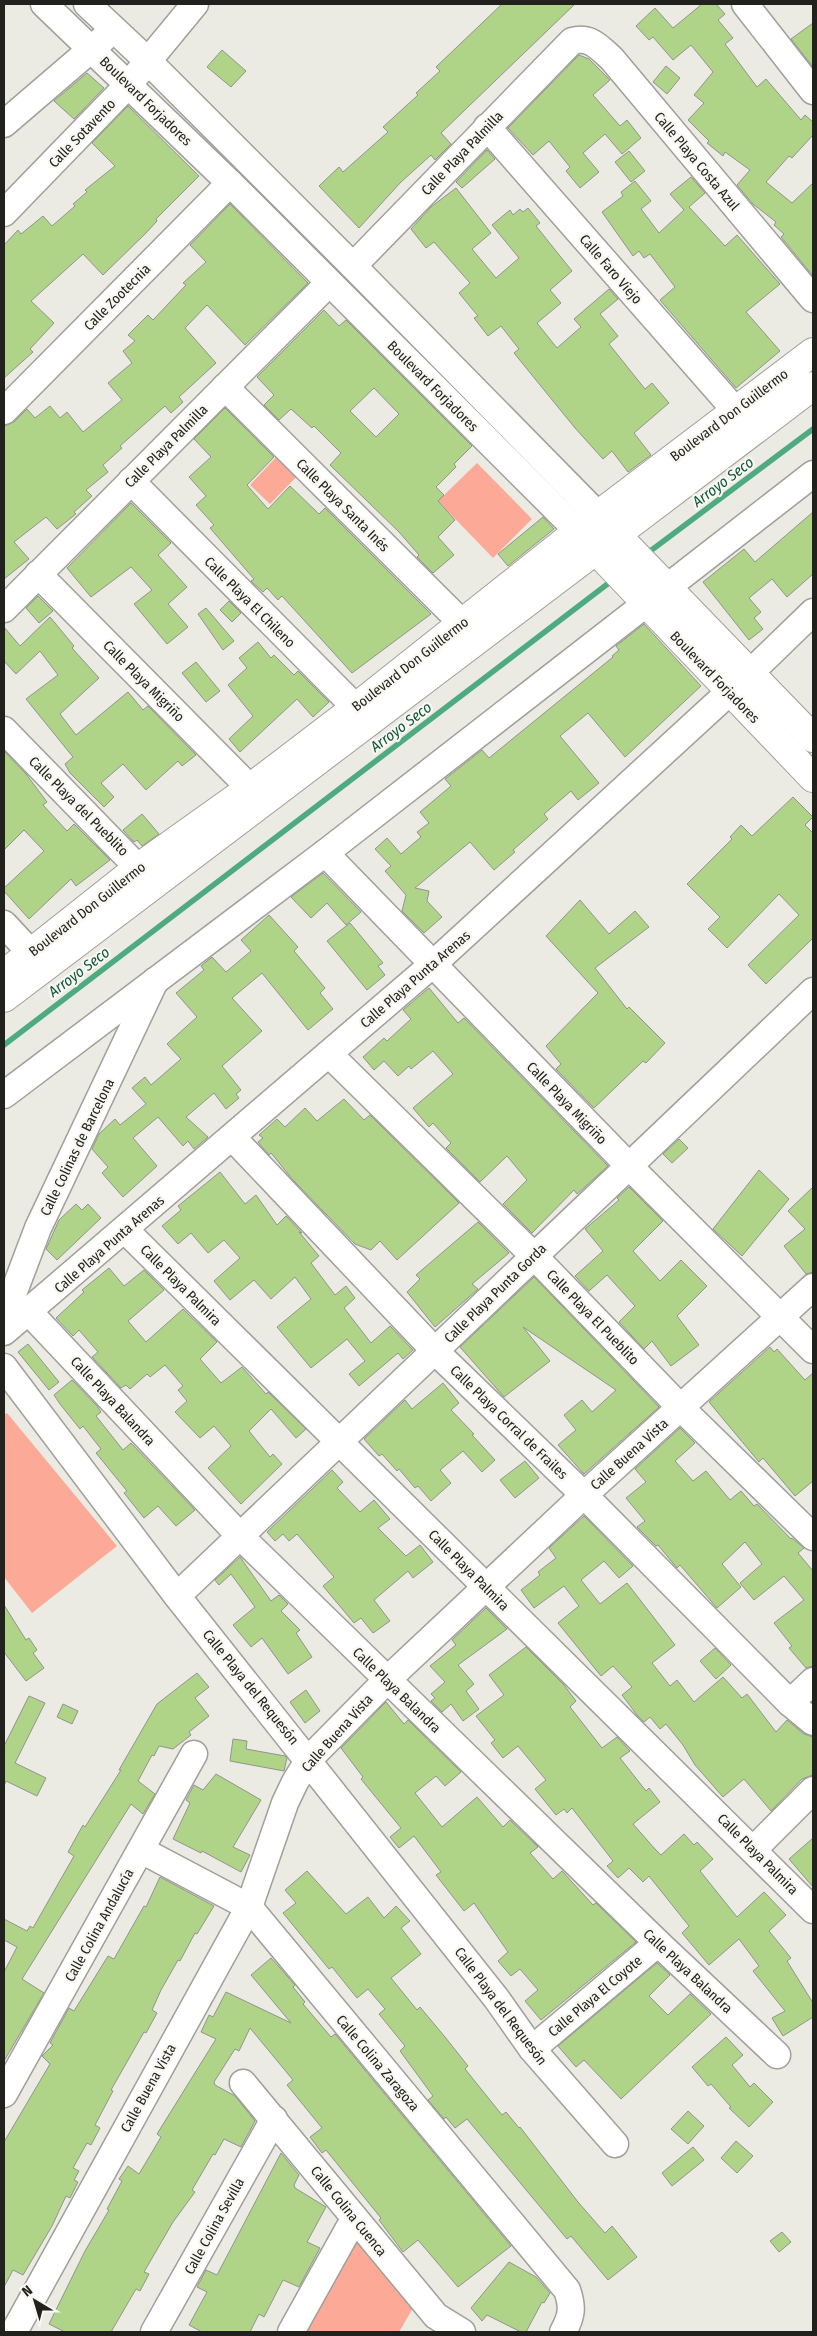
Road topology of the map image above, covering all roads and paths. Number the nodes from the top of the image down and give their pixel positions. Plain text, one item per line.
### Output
1 (44, 4) edge
2 (87, 4) edge
3 (195, 4) edge
4 (745, 4) edge
5 (113, 30) junction
6 (572, 40) joint
7 (92, 50) junction
8 (149, 62) junction
9 (129, 84) junction
10 (813, 91) edge
11 (4, 124) edge
12 (486, 127) junction
13 (230, 183) junction
14 (4, 213) edge
15 (353, 266) junction
16 (329, 282) junction
17 (813, 299) edge
18 (813, 352) edge
19 (813, 386) edge
20 (224, 387) junction
21 (735, 410) junction
22 (4, 411) edge
23 (813, 474) edge
24 (132, 481) junction
25 (602, 538) junction
26 (38, 574) junction
27 (652, 591) junction
28 (4, 609) edge
29 (813, 612) edge
30 (462, 623) junction
31 (750, 673) junction
32 (729, 692) junction
33 (362, 715) junction
34 (4, 730) edge
35 (813, 738) edge
36 (813, 778) edge
37 (250, 788) junction
38 (324, 853) junction
39 (147, 875) junction
40 (4, 924) edge
41 (31, 953) junction
42 (432, 965) junction
43 (4, 974) edge
44 (156, 978) junction
45 (813, 991) edge
46 (4, 998) edge
47 (329, 1054) junction
48 (4, 1095) edge
49 (232, 1137) junction
50 (629, 1166) junction
51 (124, 1230) junction
52 (534, 1256) junction
53 (813, 1287) edge
54 (16, 1315) edge
55 (780, 1318) junction
56 (4, 1332) edge
57 (813, 1350) edge
58 (435, 1351) junction
59 (4, 1367) edge
60 (680, 1407) junction
61 (339, 1442) junction
62 (584, 1495) junction
63 (240, 1536) junction
64 (813, 1537) edge
65 (486, 1587) junction
66 (177, 1596) junction
67 (387, 1680) junction
68 (813, 1681) edge
69 (790, 1703) junction
70 (813, 1722) edge
71 (194, 1754) dead end
72 (309, 1759) junction
73 (813, 1790) edge
74 (754, 1849) junction
75 (141, 1850) junction
76 (248, 1907) junction
77 (813, 1910) edge
78 (658, 1943) junction
79 (532, 2049) junction
80 (777, 2055) dead end
81 (243, 2083) dead end
82 (4, 2094) edge
83 (274, 2119) junction
84 (615, 2144) dead end
85 (354, 2219) junction
86 (431, 2324) edge
87 (567, 2325) edge
88 (14, 2332) edge
89 (154, 2332) edge
90 (291, 2332) edge
91 (462, 2332) edge

1 - 7 street, Boulevard Forjadores
2 - 5 street, Boulevard Forjadores
3 - 8 street, Calle Sotavento
4 - 10 street
5 - 7 street
5 - 8 street, Boulevard Forjadores
6 - 12 street, Calle Playa Palmilla
6 - 17 street, Calle Playa Costa Azul
7 - 9 street, Boulevard Forjadores
7 - 11 street
8 - 9 street, Calle Sotavento
8 - 15 street, Boulevard Forjadores
9 - 13 street, Boulevard Forjadores
9 - 14 street, Calle Sotavento
12 - 15 street, Calle Playa Palmilla
12 - 21 street, Calle Faro Viejo
13 - 16 street, Boulevard Forjadores
13 - 22 street, Calle Zootecnia
15 - 25 street, Boulevard Forjadores
16 - 20 street, Calle Playa Palmilla
16 - 25 street, Boulevard Forjadores
18 - 21 main road, Boulevard Don Guillermo
19 - 25 main road, Boulevard Don Guillermo
20 - 24 street, Calle Playa Palmilla
20 - 30 street, Calle Playa Santa Inés
21 - 25 main road, Boulevard Don Guillermo
23 - 27 street
24 - 26 street, Calle Playa Palmilla
24 - 33 street, Calle Playa El Chileno
25 - 27 main road, Boulevard Forjadores
25 - 30 main road, Boulevard Don Guillermo
25 - 33 main road, Boulevard Don Guillermo
26 - 28 street, Calle Playa Palmilla
26 - 37 street, Calle Playa Migriño
27 - 31 main road, Boulevard Forjadores
27 - 32 main road, Boulevard Forjadores
27 - 38 street
29 - 31 street, Calle Playa Punta Arenas
30 - 33 main road, Boulevard Don Guillermo
31 - 32 street, Calle Playa Punta Arenas
31 - 35 main road, Boulevard Forjadores
32 - 36 main road, Boulevard Forjadores
32 - 42 street, Calle Playa Punta Arenas
33 - 37 main road, Boulevard Don Guillermo
33 - 39 main road, Boulevard Don Guillermo
34 - 39 street, Calle Playa del Pueblito
37 - 39 main road, Boulevard Don Guillermo
38 - 42 street, Calle Playa Migriño
38 - 44 street
39 - 41 main road, Boulevard Don Guillermo
39 - 46 main road, Boulevard Don Guillermo
40 - 41 street
41 - 43 main road, Boulevard Don Guillermo
42 - 47 street, Calle Playa Punta Arenas
42 - 50 street, Calle Playa Migriño
44 - 48 street
44 - 54 street, Calle Colinas de Barcelona
45 - 50 street, Calle Playa Punta Gorda
47 - 49 street, Calle Playa Punta Arenas
47 - 52 street, Calle Playa El Pueblito
49 - 51 street, Calle Playa Punta Arenas
49 - 58 street, Calle Playa Corral de Frailes
50 - 52 street, Calle Playa Punta Gorda
50 - 55 street, Calle Playa Migriño
51 - 54 street, Calle Playa Punta Arenas
51 - 61 street, Calle Playa Palmira
52 - 58 street, Calle Playa Punta Gorda
52 - 60 street, Calle Playa El Pueblito
53 - 55 street, Calle Buena Vista
54 - 56 street, Calle Playa Punta Arenas
54 - 63 street, Calle Playa Balandra
55 - 57 street, Calle Playa Migriño
55 - 60 street, Calle Buena Vista
58 - 61 street, Calle Playa Punta Gorda
58 - 62 street, Calle Playa Corral de Frailes
59 - 66 street, Calle Playa del Requesón
60 - 62 street, Calle Buena Vista
60 - 64 street, Calle Playa El Pueblito
61 - 63 street, Calle Playa Punta Gorda
61 - 65 street, Calle Playa Palmira
62 - 65 street, Calle Buena Vista
62 - 69 street, Calle Playa Corral de Frailes
63 - 66 street, Calle Playa Punta Gorda
63 - 67 street, Calle Playa Balandra
65 - 67 street, Calle Buena Vista
65 - 74 street, Calle Playa Palmira
66 - 72 street, Calle Playa del Requesón
67 - 72 street, Calle Buena Vista
67 - 78 street, Calle Playa Balandra
68 - 69 street
69 - 70 street, Calle Playa Corral de Frailes
71 - 75 street, Calle Colina Andalucía
72 - 76 street, Calle Buena Vista
72 - 79 street, Calle Playa del Requesón
73 - 74 street
74 - 77 street, Calle Playa Palmira
75 - 76 street, Calle Colina Zaragoza
75 - 82 street, Calle Colina Andalucía
76 - 87 street, Calle Colina Zaragoza
76 - 88 street, Calle Buena Vista
78 - 79 street, Calle Playa El Coyote
78 - 80 street, Calle Playa Balandra
79 - 84 street, Calle Playa del Requesón
81 - 83 street, Calle Colina Cuenca
83 - 85 street, Calle Colina Cuenca
83 - 89 street, Calle Colina Sevilla
85 - 86 street, Calle Colina Cuenca
85 - 90 street
86 - 91 street, Calle Colina Cuenca

